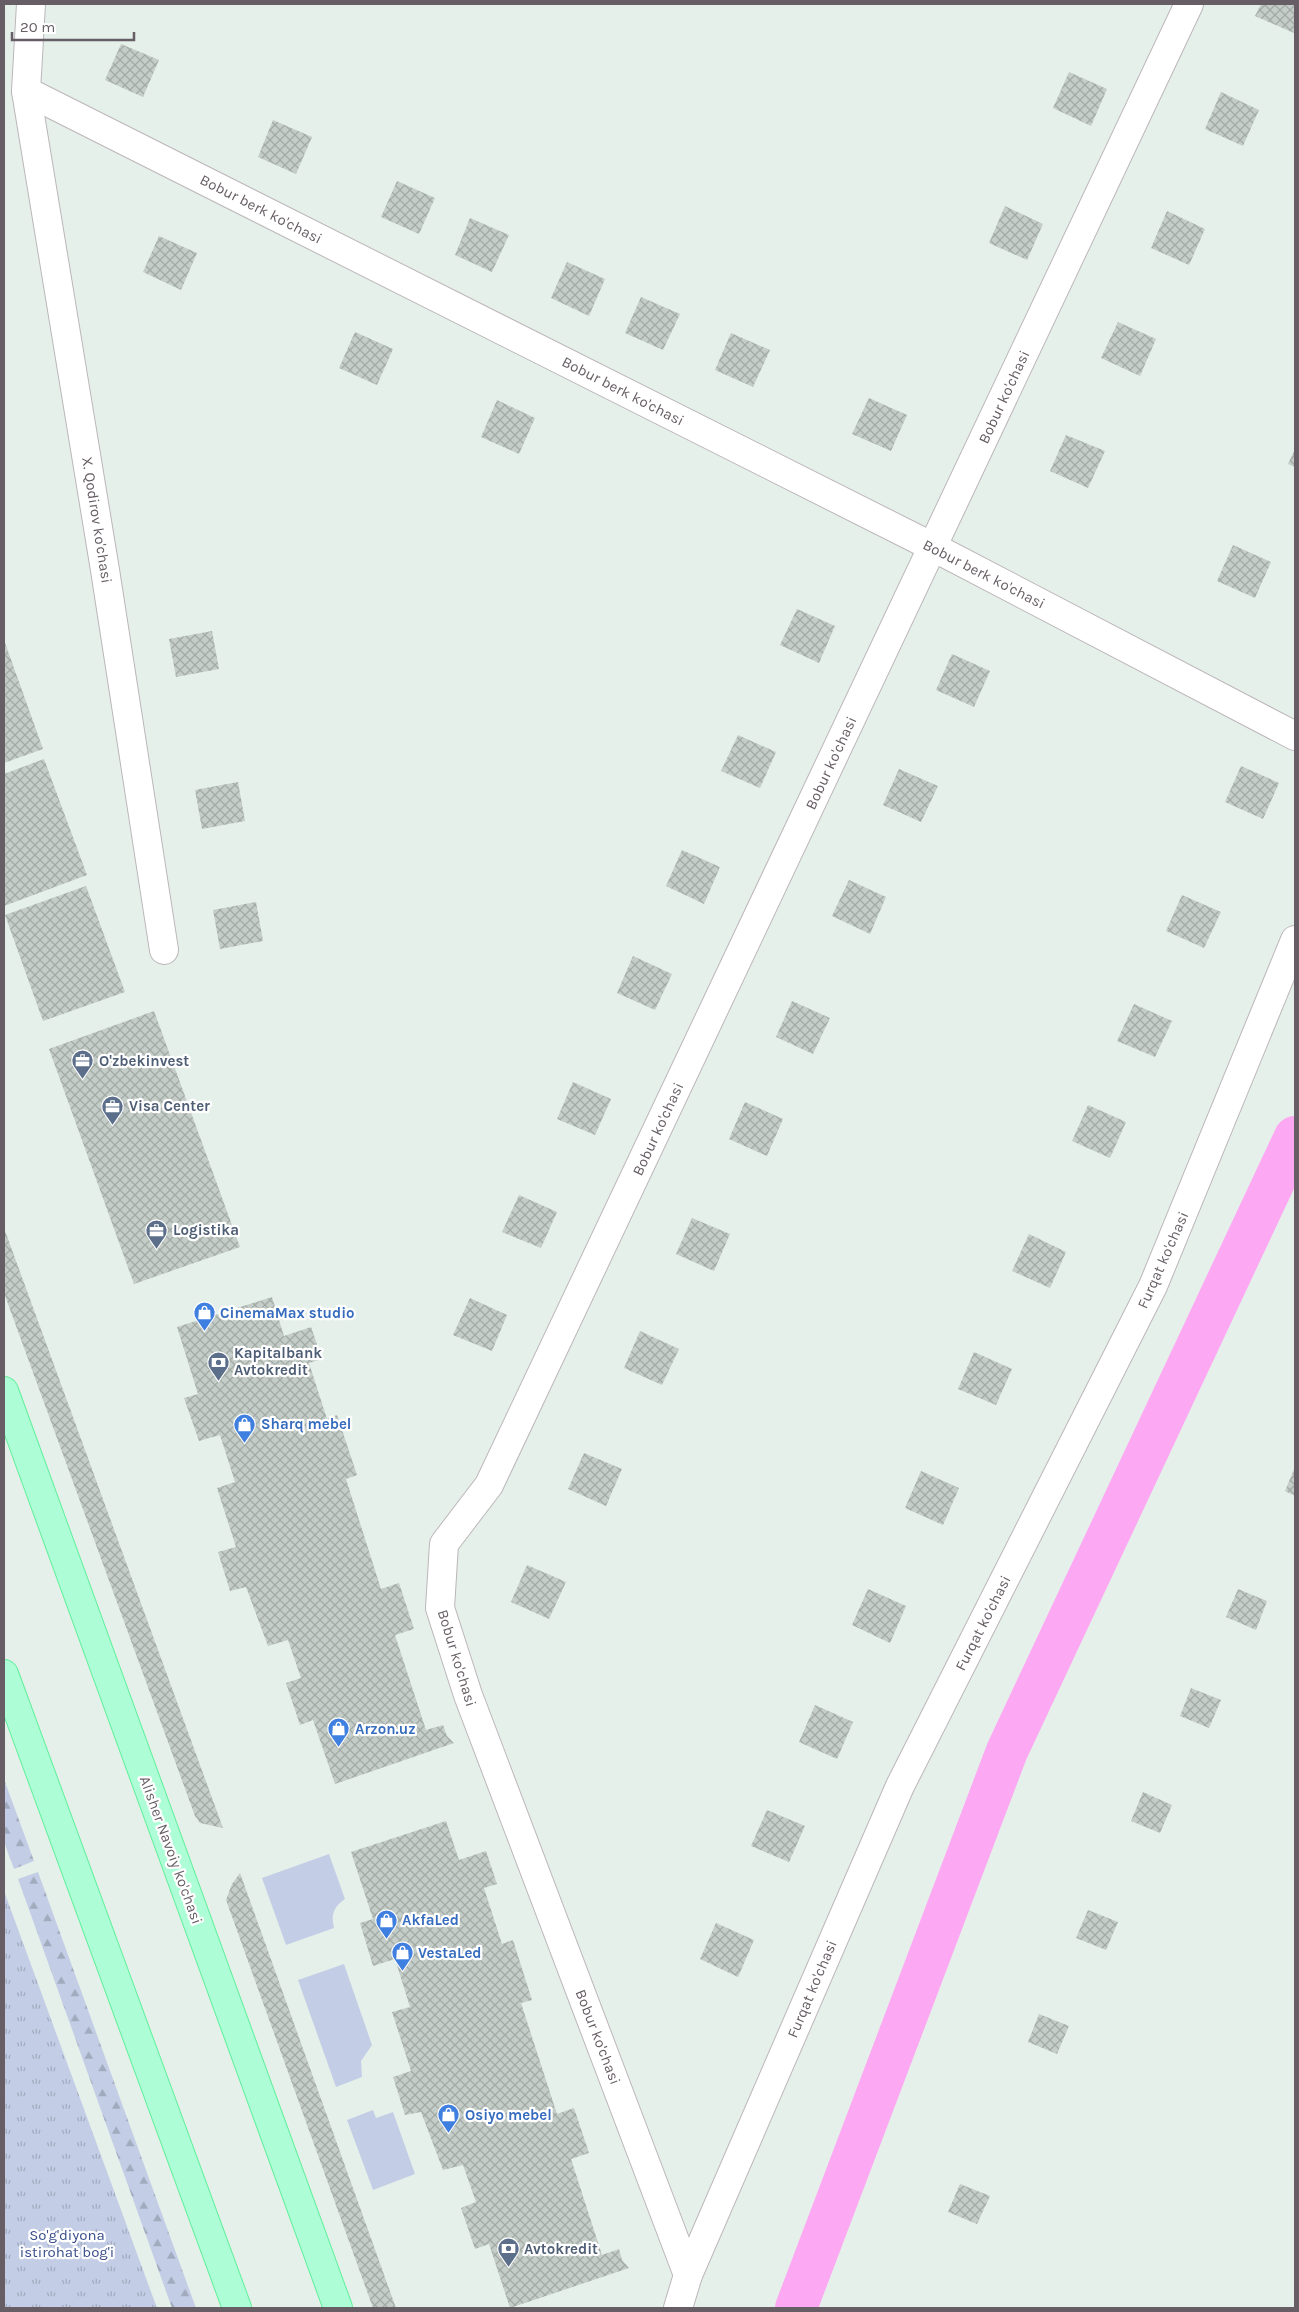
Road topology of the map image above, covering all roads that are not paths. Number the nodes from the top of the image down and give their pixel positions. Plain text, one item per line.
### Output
1 (31, 4) edge
2 (1189, 4) edge
3 (26, 91) junction
4 (933, 547) junction
5 (1295, 736) edge
6 (1295, 940) edge
7 (164, 950) dead end
8 (4, 1391) edge
9 (4, 1674) edge
10 (688, 2275) junction
11 (237, 2308) edge
12 (338, 2308) edge
13 (678, 2308) edge

1 - 3 street
2 - 4 street, Bobur ko'chasi
3 - 4 street, Bobur berk ko'chasi
3 - 7 street, X. Qodirov ko'chasi
4 - 5 street, Bobur berk ko'chasi
4 - 10 street, Bobur ko'chasi
6 - 10 street, Furqat ko'chasi
8 - 12 main road, Alisher Navoiy ko'chasi
9 - 11 main road
10 - 13 street, Furqat ko'chasi

